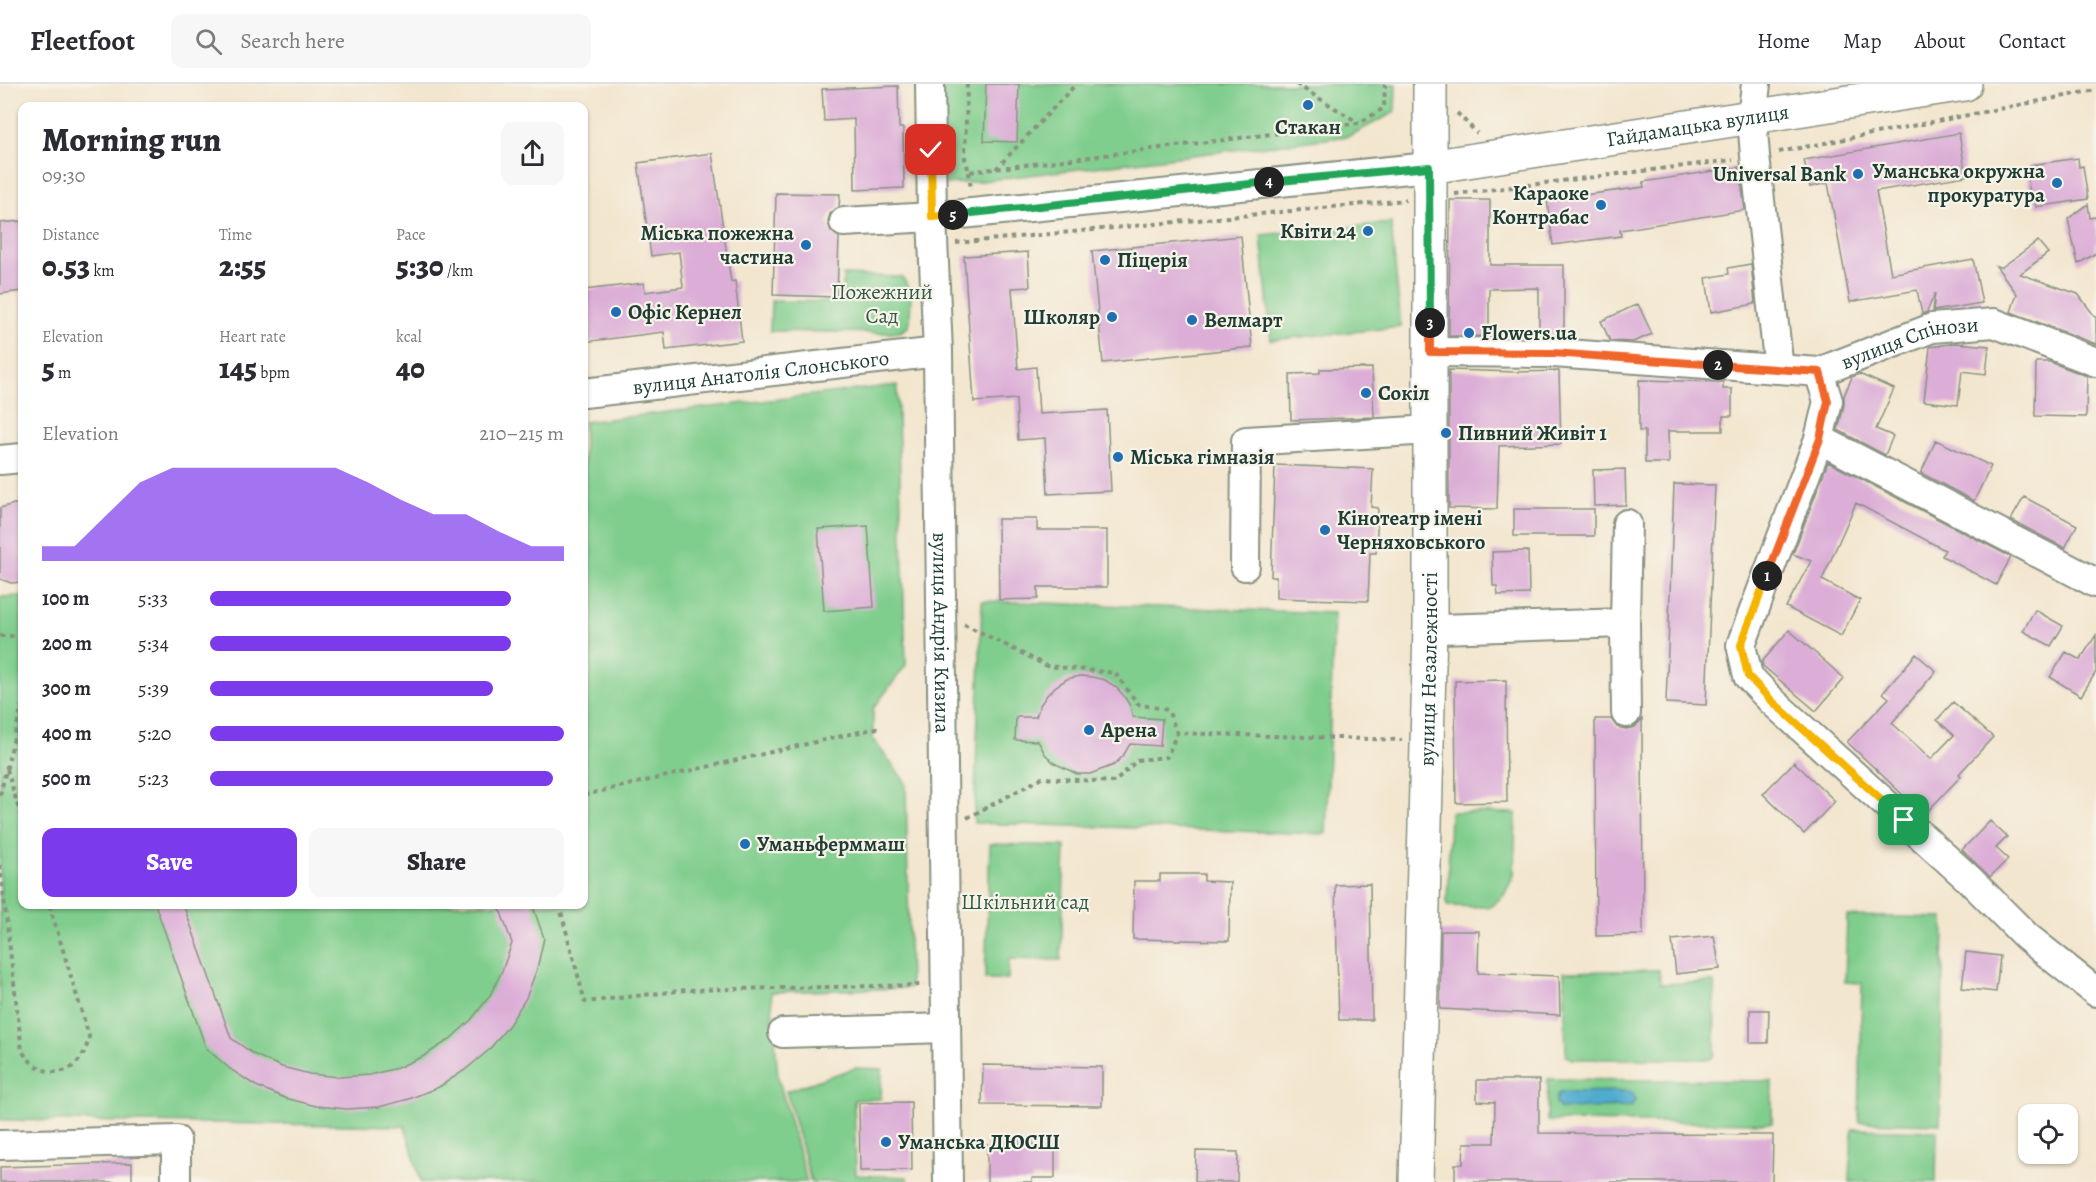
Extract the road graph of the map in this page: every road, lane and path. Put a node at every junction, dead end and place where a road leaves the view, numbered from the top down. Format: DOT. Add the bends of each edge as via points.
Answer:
graph roads {
  1 [pos="930,84"];
  2 [pos="967,84"];
  3 [pos="1076,84"];
  4 [pos="1296,84"];
  5 [pos="1385,84"];
  6 [pos="1430,84"];
  7 [pos="1756,84"];
  8 [pos="1965,84"];
  9 [pos="1453,110"];
  10 [pos="1752,118"];
  11 [pos="1359,123"];
  12 [pos="1477,132"];
  13 [pos="1429,167"];
  14 [pos="996,170"];
  15 [pos="1407,200"];
  16 [pos="932,217"];
  17 [pos="844,222"];
  18 [pos="954,243"];
  19 [pos="938,352"];
  20 [pos="1430,352"];
  21 [pos="2096,362"];
  22 [pos="1779,369"];
  23 [pos="1820,372"];
  24 [pos="588,393"];
  25 [pos="1431,430"];
  26 [pos="1820,439"];
  27 [pos="18,458"];
  28 [pos="0,460"];
  29 [pos="1627,524"];
  30 [pos="1245,566"];
  31 [pos="2096,583"];
  32 [pos="964,623"];
  33 [pos="1625,623"];
  34 [pos="1430,626"];
  35 [pos="0,636"];
  36 [pos="18,636"];
  37 [pos="1626,713"];
  38 [pos="18,722"];
  39 [pos="880,728"];
  40 [pos="1176,733"];
  41 [pos="1354,740"];
  42 [pos="7,769"];
  43 [pos="588,794"];
  44 [pos="0,795"];
  45 [pos="18,806"];
  46 [pos="966,818"];
  47 [pos="0,865"];
  48 [pos="51,909"];
  49 [pos="560,909"];
  50 [pos="903,986"];
  51 [pos="2096,992"];
  52 [pos="946,1028"];
  53 [pos="783,1033"];
  54 [pos="0,1145"];
  55 [pos="176,1182"];
  56 [pos="948,1182"];
  57 [pos="1416,1182"];
  1 -- 16 [label="street, вулиця Андрія Кизила"];
  2 -- 14 [label="path" via="965,165 969,172"];
  3 -- 14 [label="path"];
  4 -- 11 [label="path"];
  5 -- 11 [label="path" via="1384,108"];
  6 -- 13 [label="main road, вулиця Незалежності"];
  7 -- 10 [label="street"];
  8 -- 10 [label="main road, Гайдамацька вулиця"];
  9 -- 12 [label="path"];
  10 -- 13 [label="main road, Гайдамацька вулиця"];
  10 -- 22 [label="street"];
  11 -- 14 [label="path"];
  13 -- 16 [label="street"];
  13 -- 20 [label="main road, вулиця Незалежності"];
  15 -- 18 [label="path"];
  16 -- 17 [label="street"];
  16 -- 19 [label="street, вулиця Андрія Кизила"];
  19 -- 24 [label="street, вулиця Анатолія Слонського"];
  19 -- 52 [label="street, вулиця Андрія Кизила"];
  20 -- 22 [label="street, вулиця Спінози" via="1553,353"];
  20 -- 25 [label="main road, вулиця Незалежності"];
  21 -- 23 [label="street, вулиця Спінози" via="1994,323 1932,328"];
  22 -- 23 [label="street, вулиця Спінози"];
  23 -- 26 [label="street" via="1828,401"];
  25 -- 30 [label="street" via="1246,441"];
  25 -- 34 [label="main road, вулиця Незалежності"];
  26 -- 31 [label="street"];
  26 -- 51 [label="street" via="1741,645 1748,676 2027,937"];
  27 -- 28 [label="street"];
  29 -- 33 [label="street"];
  32 -- 40 [label="path" via="1047,666 1115,673 1138,704 1168,710"];
  33 -- 34 [label="street" via="1439,629"];
  33 -- 37 [label="street"];
  34 -- 57 [label="main road, вулиця Незалежності"];
  35 -- 36 [label="path"];
  38 -- 42 [label="path"];
  39 -- 43 [label="path"];
  40 -- 41 [label="path"];
  40 -- 46 [label="path" via="1167,757 1137,760 1114,782 1042,778"];
  42 -- 44 [label="path"];
  42 -- 45 [label="path"];
  47 -- 48 [label="path" via="22,1051 30,1063 55,1073 80,1062 89,1036"];
  49 -- 50 [label="path" via="585,1002 686,990"];
  52 -- 53 [label="street"];
  52 -- 56 [label="street, вулиця Андрія Кизила"];
  54 -- 55 [label="street" via="176,1140"];
}
